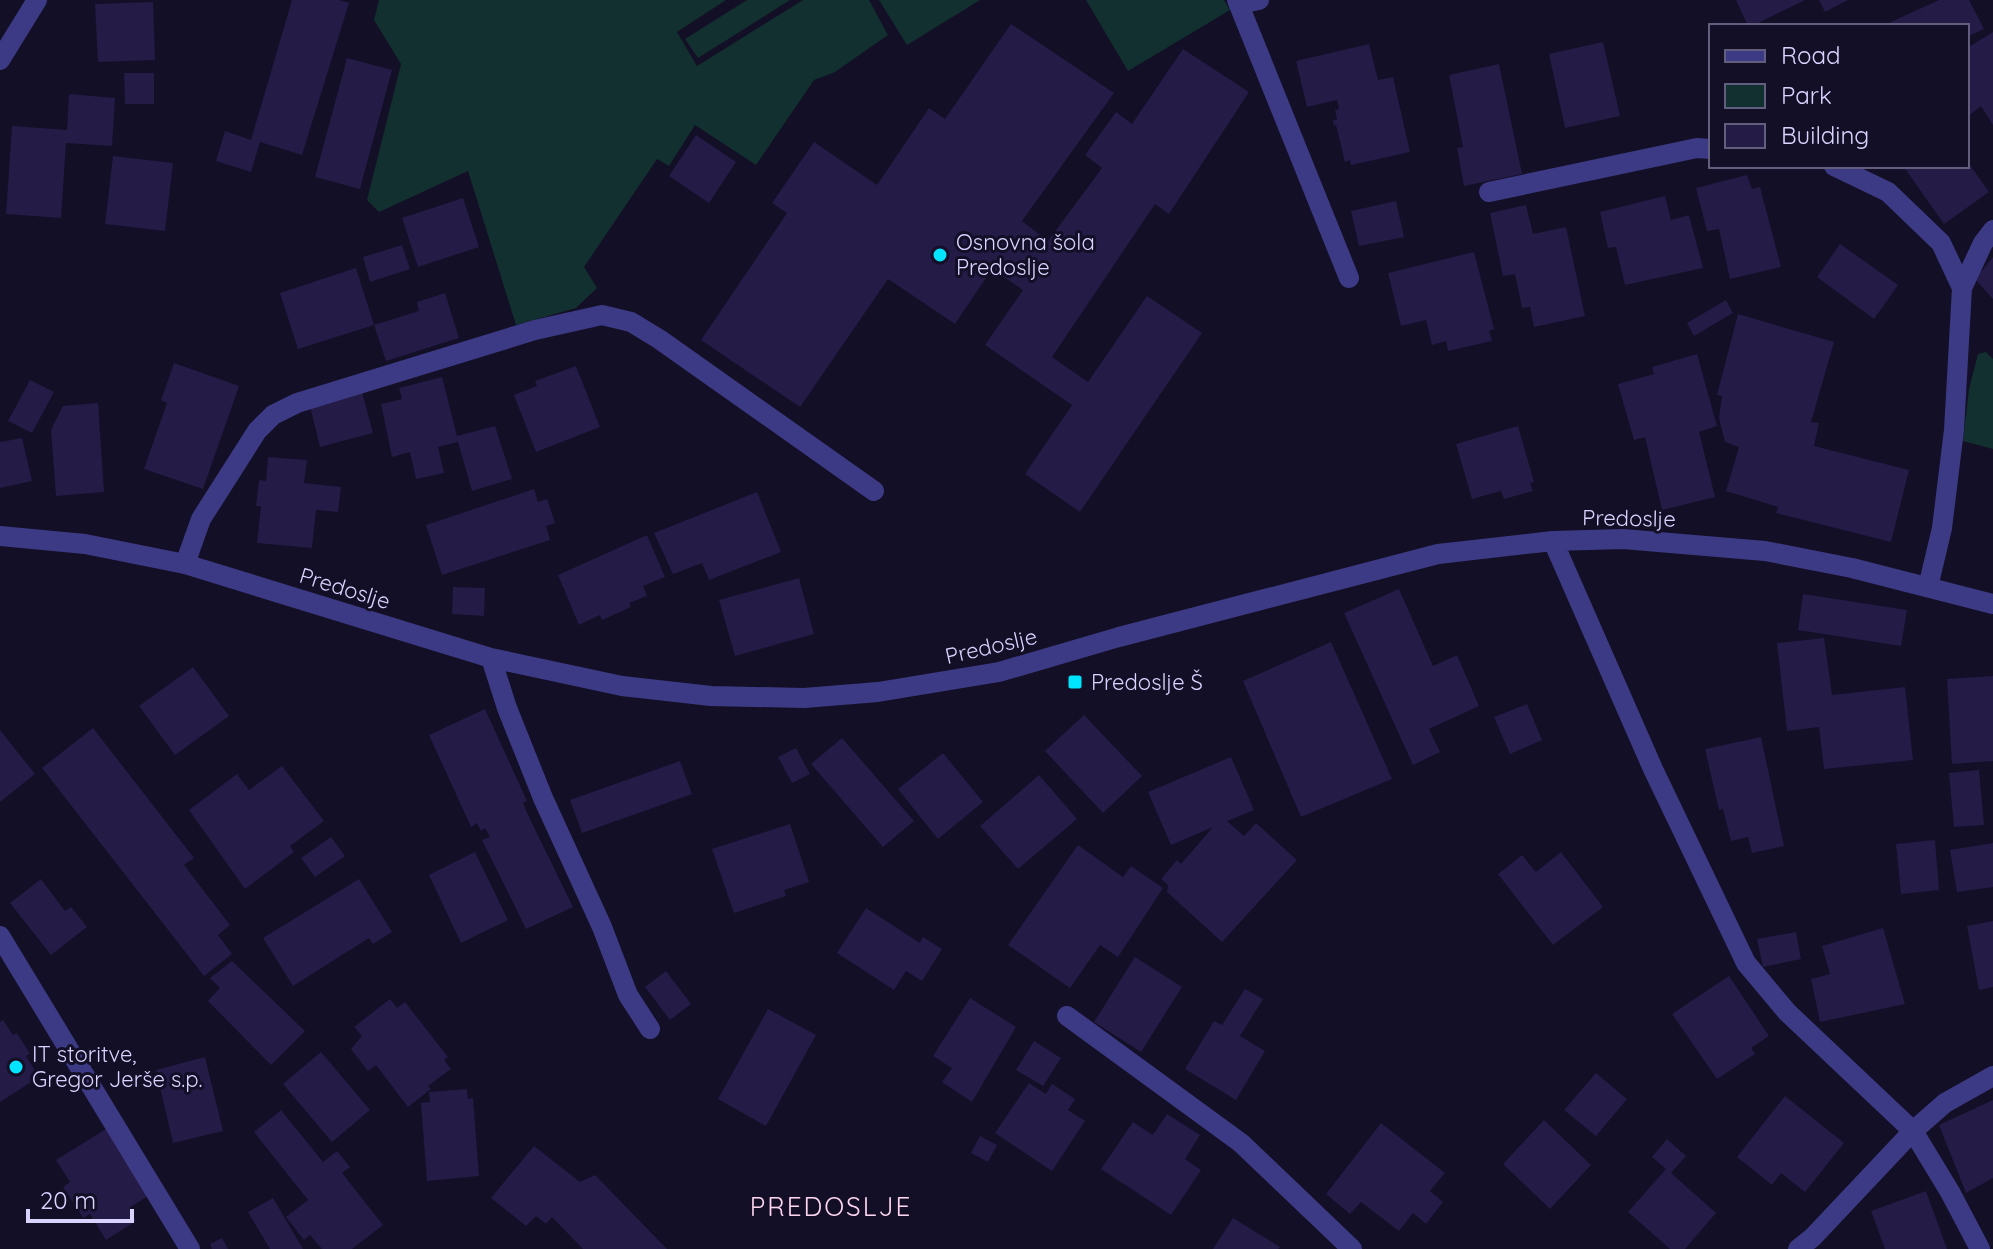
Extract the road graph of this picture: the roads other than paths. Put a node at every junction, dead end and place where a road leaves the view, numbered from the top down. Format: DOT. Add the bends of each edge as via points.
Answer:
graph roads {
  1 [pos="37,0"];
  2 [pos="1245,1"];
  3 [pos="0,60"];
  4 [pos="1709,149"];
  5 [pos="1838,168"];
  6 [pos="1489,192"];
  7 [pos="1993,230"];
  8 [pos="1349,278"];
  9 [pos="1962,288"];
  10 [pos="874,491"];
  11 [pos="0,536"];
  12 [pos="1553,541"];
  13 [pos="185,564"];
  14 [pos="1928,587"];
  15 [pos="1993,604"];
  16 [pos="491,658"];
  17 [pos="0,936"];
  18 [pos="1067,1016"];
  19 [pos="650,1029"];
  20 [pos="1993,1076"];
  21 [pos="1913,1131"];
  22 [pos="190,1249"];
  23 [pos="1352,1249"];
  24 [pos="1798,1249"];
  25 [pos="1980,1249"];
  1 -- 3 [label="street"];
  2 -- 8 [label="street"];
  4 -- 6 [label="street"];
  5 -- 9 [label="street" via="1888,192 1941,243"];
  7 -- 9 [label="street"];
  9 -- 14 [label="street" via="1954,430 1942,528"];
  10 -- 13 [label="street" via="659,339 631,322 602,315 535,330 297,403 273,415 257,431 201,519"];
  11 -- 13 [label="street, Predoslje" via="85,544"];
  12 -- 14 [label="street, Predoslje" via="1623,539 1765,551"];
  12 -- 16 [label="street, Predoslje" via="1438,554 999,672 878,692 804,698 711,696 622,686"];
  12 -- 21 [label="street" via="1746,963 1787,1012"];
  13 -- 16 [label="street, Predoslje"];
  14 -- 15 [label="street, Predoslje"];
  16 -- 19 [label="street" via="543,798 628,995"];
  17 -- 22 [label="street"];
  18 -- 23 [label="street" via="1241,1143"];
  20 -- 21 [label="street" via="1945,1103"];
  21 -- 24 [label="street"];
  21 -- 25 [label="street"];
}
